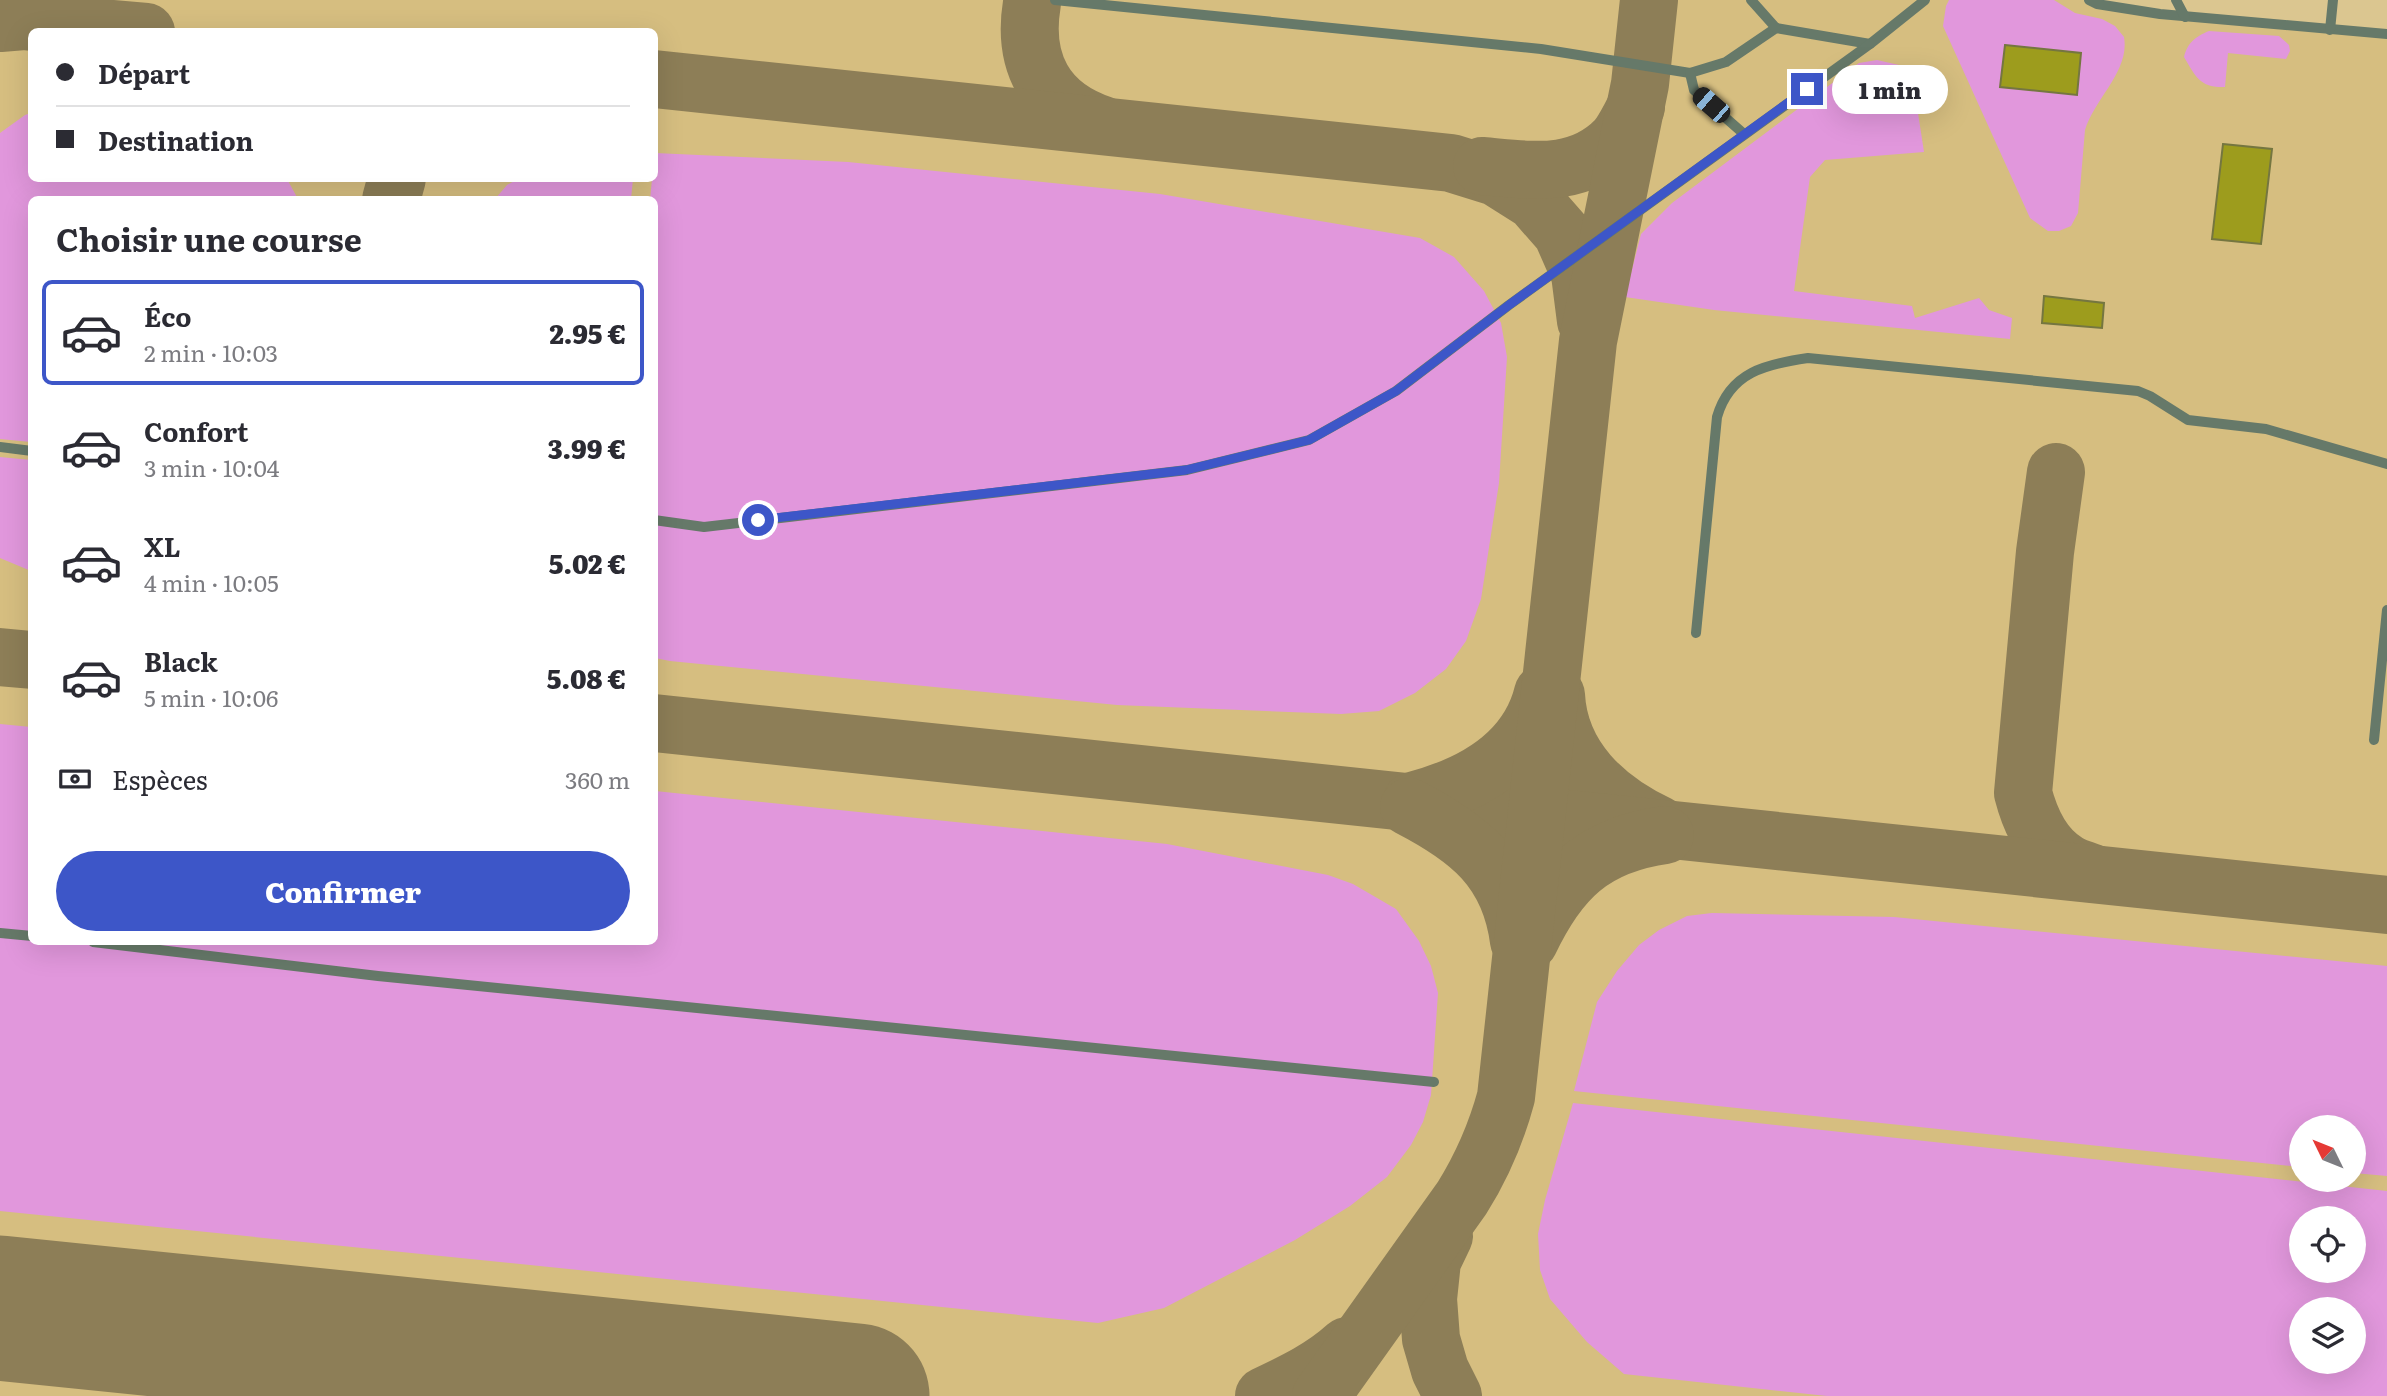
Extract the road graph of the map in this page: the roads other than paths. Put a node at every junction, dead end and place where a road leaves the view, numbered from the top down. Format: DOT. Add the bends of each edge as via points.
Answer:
graph roads {
  1 [pos="1055,0"];
  2 [pos="1751,0"];
  3 [pos="1925,0"];
  4 [pos="2089,0"];
  5 [pos="2176,0"];
  6 [pos="2333,0"];
  7 [pos="2185,16"];
  8 [pos="1776,28"];
  9 [pos="2330,30"];
  10 [pos="2387,34"];
  11 [pos="1870,44"];
  12 [pos="1690,73"];
  13 [pos="1744,134"];
  14 [pos="0,447"];
  15 [pos="28,450"];
  16 [pos="2387,464"];
  17 [pos="658,521"];
  18 [pos="2387,610"];
  19 [pos="1696,633"];
  20 [pos="2374,740"];
  21 [pos="0,933"];
  22 [pos="28,936"];
  23 [pos="118,945"];
  24 [pos="1434,1082"];
  1 -- 12 [label="lane" via="1541,50"];
  2 -- 8 [label="lane"];
  3 -- 11 [label="lane"];
  4 -- 7 [label="lane"];
  5 -- 7 [label="lane"];
  6 -- 9 [label="lane"];
  7 -- 9 [label="lane"];
  8 -- 11 [label="lane"];
  8 -- 12 [label="lane" via="1726,62"];
  9 -- 10 [label="lane"];
  11 -- 13 [label="lane"];
  12 -- 13 [label="lane" via="1694,90"];
  13 -- 17 [label="lane" via="1396,391 1309,440 1173,471 704,527"];
  14 -- 15 [label="lane"];
  16 -- 19 [label="lane" via="2266,429 2188,420 2138,391 1808,358 1774,363 1736,384 1723,398 1717,417"];
  18 -- 20 [label="lane"];
  21 -- 22 [label="lane"];
  23 -- 24 [label="lane" via="378,976"];
}
